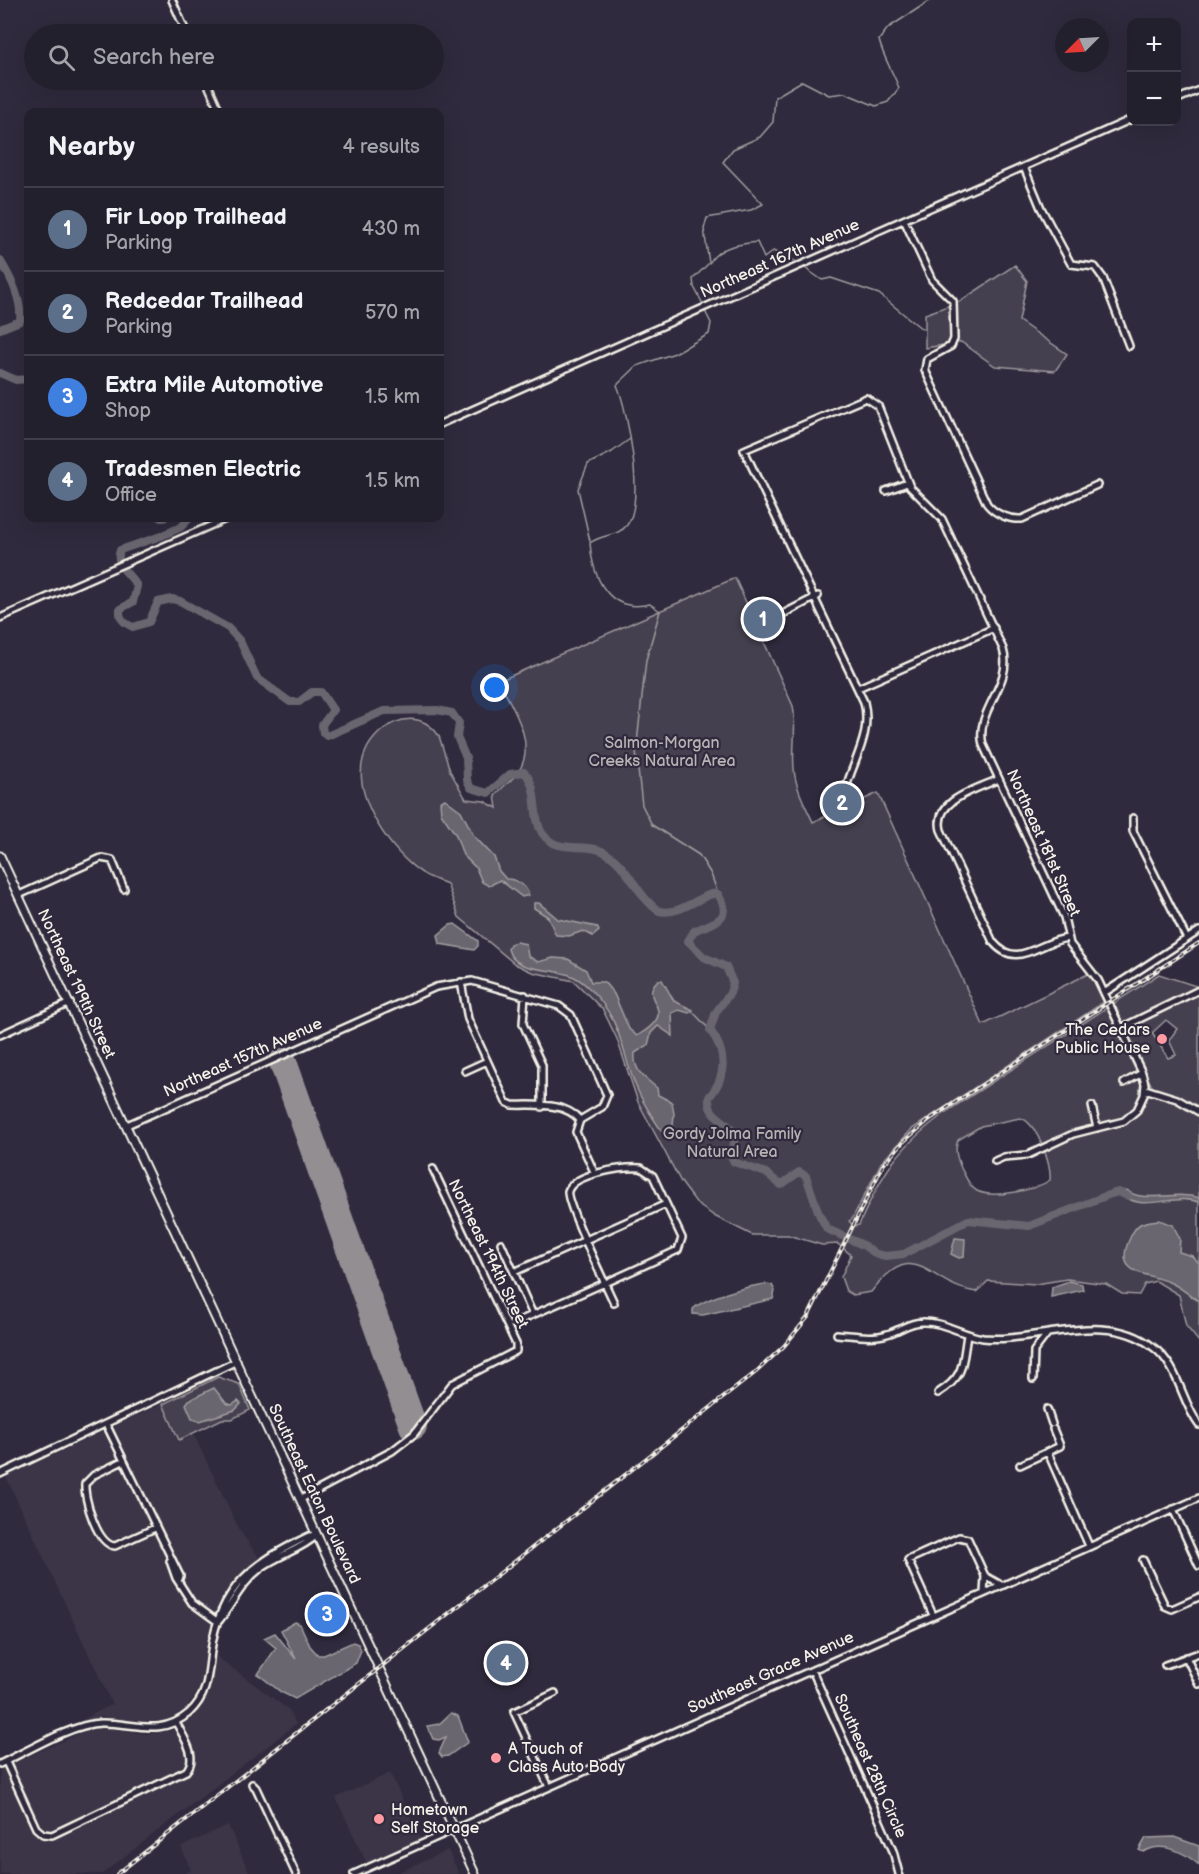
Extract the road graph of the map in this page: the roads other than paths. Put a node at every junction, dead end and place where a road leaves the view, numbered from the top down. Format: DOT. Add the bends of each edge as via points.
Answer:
graph roads {
  1 [pos="172,0"];
  2 [pos="183,24"];
  3 [pos="210,90"];
  4 [pos="1199,90"];
  5 [pos="1181,97"];
  6 [pos="218,108"];
  7 [pos="1127,121"];
  8 [pos="1024,167"];
  9 [pos="904,220"];
  10 [pos="1129,346"];
  11 [pos="444,422"];
  12 [pos="907,483"];
  13 [pos="1097,485"];
  14 [pos="886,491"];
  15 [pos="219,522"];
  16 [pos="795,539"];
  17 [pos="788,542"];
  18 [pos="817,596"];
  19 [pos="0,618"];
  20 [pos="757,624"];
  21 [pos="994,628"];
  22 [pos="858,688"];
  23 [pos="999,779"];
  24 [pos="843,808"];
  25 [pos="1133,818"];
  26 [pos="0,856"];
  27 [pos="124,889"];
  28 [pos="19,896"];
  29 [pos="1199,931"];
  30 [pos="1068,938"];
  31 [pos="1187,939"];
  32 [pos="461,982"];
  33 [pos="1199,990"];
  34 [pos="1104,993"];
  35 [pos="525,995"];
  36 [pos="70,1004"];
  37 [pos="1121,1028"];
  38 [pos="0,1035"];
  39 [pos="487,1061"];
  40 [pos="465,1071"];
  41 [pos="1142,1073"];
  42 [pos="1124,1083"];
  43 [pos="1145,1089"];
  44 [pos="1092,1106"];
  45 [pos="542,1107"];
  46 [pos="1199,1112"];
  47 [pos="580,1120"];
  48 [pos="127,1125"];
  49 [pos="1097,1128"];
  50 [pos="995,1161"];
  51 [pos="433,1169"];
  52 [pos="595,1174"];
  53 [pos="666,1204"];
  54 [pos="586,1240"];
  55 [pos="501,1243"];
  56 [pos="514,1272"];
  57 [pos="605,1283"];
  58 [pos="614,1303"];
  59 [pos="533,1315"];
  60 [pos="512,1324"];
  61 [pos="837,1334"];
  62 [pos="1047,1334"];
  63 [pos="967,1335"];
  64 [pos="238,1361"];
  65 [pos="1033,1379"];
  66 [pos="938,1393"];
  67 [pos="1047,1409"];
  68 [pos="106,1424"];
  69 [pos="1199,1425"];
  70 [pos="1048,1453"];
  71 [pos="123,1461"];
  72 [pos="1020,1465"];
  73 [pos="0,1474"];
  74 [pos="1199,1497"];
  75 [pos="301,1499"];
  76 [pos="1173,1509"];
  77 [pos="155,1528"];
  78 [pos="317,1535"];
  79 [pos="1089,1546"];
  80 [pos="1196,1552"];
  81 [pos="1143,1560"];
  82 [pos="1199,1566"];
  83 [pos="985,1576"];
  84 [pos="1001,1585"];
  85 [pos="984,1593"];
  86 [pos="1199,1597"];
  87 [pos="933,1616"];
  88 [pos="218,1622"];
  89 [pos="1199,1653"];
  90 [pos="1186,1657"];
  91 [pos="1165,1665"];
  92 [pos="812,1670"];
  93 [pos="1199,1684"];
  94 [pos="555,1693"];
  95 [pos="176,1722"];
  96 [pos="3,1763"];
  97 [pos="252,1784"];
  98 [pos="549,1787"];
  99 [pos="454,1828"];
  100 [pos="296,1874"];
  101 [pos="354,1874"];
  102 [pos="475,1874"];
  103 [pos="899,1874"];
  1 -- 2 [label="street"];
  3 -- 6 [label="street"];
  4 -- 5 [label="street"];
  7 -- 8 [label="street, Northeast 167th Avenue"];
  8 -- 9 [label="street, Northeast 167th Avenue"];
  8 -- 10 [label="street" via="1071,264 1095,267 1103,278"];
  9 -- 11 [label="street, Northeast 167th Avenue"];
  9 -- 13 [label="street" via="932,280 950,296 954,307 951,346 927,359 925,370 987,504 993,512 1015,520"];
  12 -- 14 [label="street"];
  12 -- 17 [label="street" via="878,406 866,398 744,450"];
  12 -- 21 [label="street, Northeast 181st Street" via="942,519 969,584"];
  15 -- 19 [label="street"];
  16 -- 17 [label="street"];
  17 -- 18 [label="street"];
  18 -- 20 [label="street"];
  18 -- 22 [label="street"];
  21 -- 22 [label="street"];
  21 -- 23 [label="street, Northeast 181st Street" via="1006,663 981,733"];
  22 -- 24 [label="street" via="866,710 867,731 846,787"];
  23 -- 30 [label="street, Northeast 181st Street" via="1064,917"];
  23 -- 30 [label="street" via="945,807 939,823 941,830 1000,951 1022,955 1050,941"];
  25 -- 31 [label="street" via="1133,831"];
  26 -- 28 [label="main road, Northeast 199th Street"];
  27 -- 28 [label="street" via="112,860 101,858"];
  28 -- 36 [label="main road, Northeast 199th Street"];
  29 -- 31 [label="street"];
  30 -- 34 [label="street, Northeast 181st Street" via="1074,951 1094,972"];
  31 -- 34 [label="street"];
  32 -- 35 [label="street" via="472,981"];
  32 -- 39 [label="street" via="468,1019"];
  32 -- 48 [label="street, Northeast 157th Avenue" via="436,987"];
  33 -- 37 [label="street"];
  34 -- 37 [label="street, Northeast 181st Street"];
  35 -- 45 [label="street" via="523,1024 542,1065"];
  35 -- 47 [label="street" via="568,1012 606,1090 607,1100 602,1107"];
  36 -- 38 [label="street"];
  36 -- 48 [label="main road, Northeast 199th Street"];
  37 -- 41 [label="street, Northeast 181st Street"];
  39 -- 40 [label="street"];
  39 -- 45 [label="street" via="508,1103"];
  41 -- 42 [label="street"];
  41 -- 43 [label="street, Northeast 181st Street"];
  43 -- 46 [label="street" via="1177,1099"];
  43 -- 49 [label="street" via="1140,1105 1129,1118"];
  44 -- 49 [label="street"];
  45 -- 47 [label="street" via="566,1108"];
  47 -- 52 [label="street" via="576,1132"];
  48 -- 64 [label="main road, Southeast Eaton Boulevard"];
  49 -- 50 [label="street" via="1073,1134 1028,1155"];
  51 -- 75 [label="street, Northeast 194th Street" via="516,1351 453,1384 405,1442"];
  52 -- 53 [label="street" via="647,1170"];
  52 -- 54 [label="street" via="572,1185 568,1192 568,1201"];
  53 -- 54 [label="street"];
  53 -- 57 [label="street" via="682,1238 681,1246"];
  54 -- 56 [label="street"];
  54 -- 57 [label="street"];
  55 -- 56 [label="street"];
  56 -- 59 [label="street"];
  57 -- 58 [label="street"];
  57 -- 59 [label="street"];
  59 -- 60 [label="street"];
  61 -- 63 [label="street" via="879,1336 921,1322"];
  62 -- 63 [label="street" via="1019,1338"];
  62 -- 65 [label="street" via="1034,1351"];
  62 -- 69 [label="street" via="1072,1329 1137,1336 1155,1347 1167,1362"];
  63 -- 66 [label="street" via="955,1382"];
  64 -- 68 [label="street"];
  64 -- 75 [label="main road, Southeast Eaton Boulevard"];
  67 -- 70 [label="street" via="1060,1446"];
  68 -- 71 [label="street"];
  68 -- 73 [label="street"];
  70 -- 72 [label="street"];
  70 -- 79 [label="street"];
  71 -- 77 [label="street"];
  71 -- 77 [label="street" via="94,1475 85,1489 101,1540 118,1545"];
  74 -- 76 [label="street, Southeast Grace Avenue"];
  75 -- 78 [label="main road, Southeast Eaton Boulevard"];
  76 -- 79 [label="street, Southeast Grace Avenue"];
  76 -- 80 [label="street"];
  77 -- 88 [label="street" via="196,1608"];
  78 -- 88 [label="street" via="278,1551 253,1568 229,1596 218,1614"];
  78 -- 99 [label="main road, Southeast Eaton Boulevard"];
  79 -- 84 [label="street, Southeast Grace Avenue"];
  80 -- 82 [label="street"];
  81 -- 86 [label="street" via="1162,1603 1168,1608"];
  83 -- 84 [label="street"];
  83 -- 85 [label="street"];
  83 -- 87 [label="street" via="971,1543 964,1537 908,1560"];
  84 -- 85 [label="street, Southeast Grace Avenue"];
  85 -- 87 [label="street, Southeast Grace Avenue"];
  87 -- 92 [label="street, Southeast Grace Avenue"];
  88 -- 95 [label="street" via="204,1692 193,1709"];
  89 -- 90 [label="street"];
  90 -- 91 [label="street"];
  90 -- 93 [label="street"];
  92 -- 98 [label="street, Southeast Grace Avenue"];
  92 -- 103 [label="street, Southeast 28th Circle" via="893,1851"];
  94 -- 98 [label="street" via="514,1712"];
  95 -- 96 [label="street" via="146,1729 111,1723 89,1725"];
  95 -- 96 [label="street" via="191,1754 190,1765 183,1773 54,1834 45,1835 35,1827"];
  97 -- 100 [label="street"];
  98 -- 99 [label="street, Southeast Grace Avenue"];
  99 -- 101 [label="street, Southeast Grace Avenue"];
  99 -- 102 [label="main road, Southeast Eaton Boulevard"];
}
